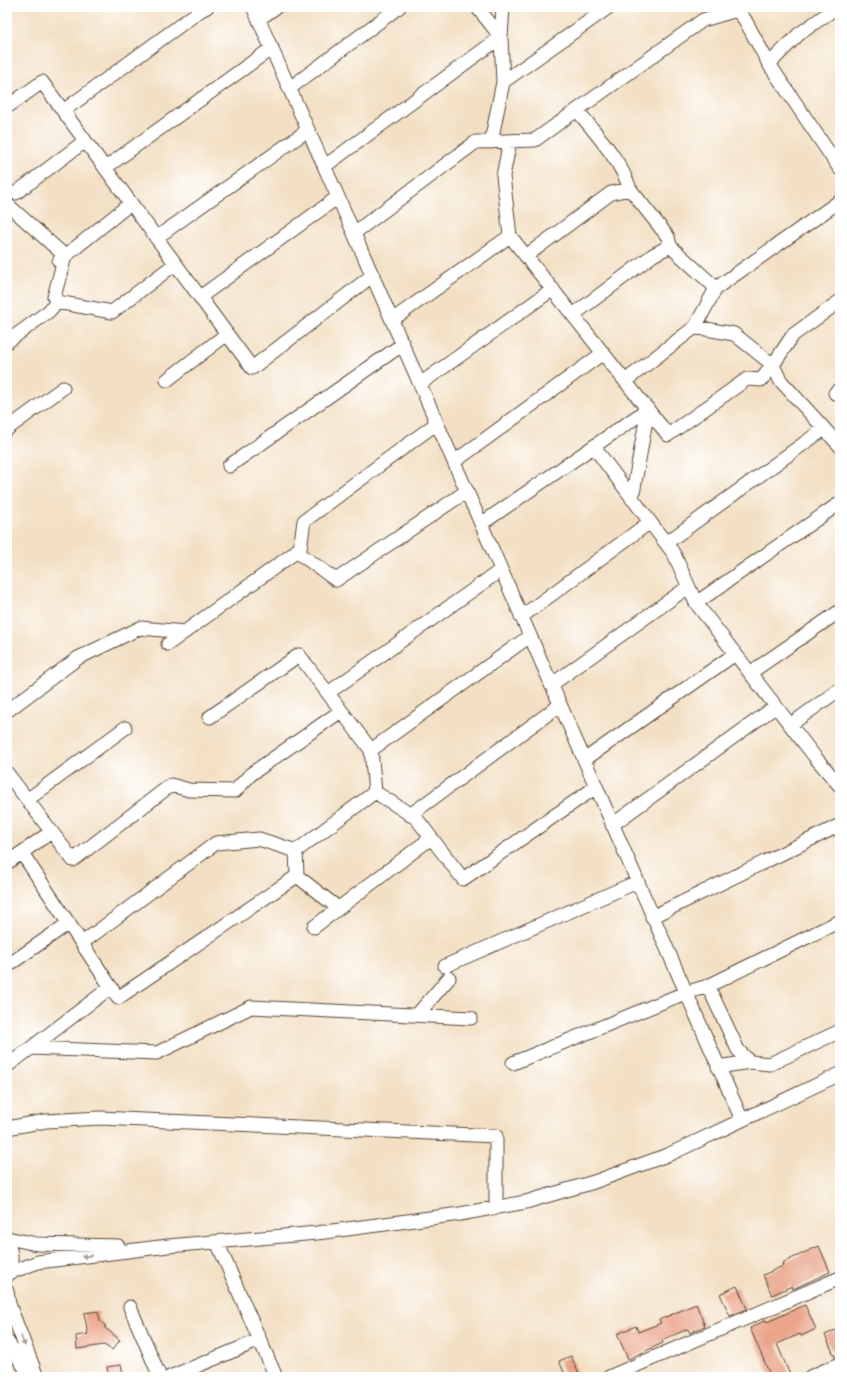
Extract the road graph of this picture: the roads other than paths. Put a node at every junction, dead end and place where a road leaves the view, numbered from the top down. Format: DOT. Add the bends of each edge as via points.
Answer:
graph roads {
  1 [pos="207,7"];
  2 [pos="253,7"];
  3 [pos="276,7"];
  4 [pos="399,7"];
  5 [pos="477,7"];
  6 [pos="503,7"];
  7 [pos="609,7"];
  8 [pos="837,7"];
  9 [pos="738,9"];
  10 [pos="259,19"];
  11 [pos="501,37"];
  12 [pos="272,48"];
  13 [pos="769,64"];
  14 [pos="503,82"];
  15 [pos="290,88"];
  16 [pos="7,107"];
  17 [pos="576,110"];
  18 [pos="63,111"];
  19 [pos="308,130"];
  20 [pos="85,141"];
  21 [pos="510,141"];
  22 [pos="491,142"];
  23 [pos="325,166"];
  24 [pos="105,168"];
  25 [pos="840,169"];
  26 [pos="630,189"];
  27 [pos="16,193"];
  28 [pos="338,197"];
  29 [pos="840,201"];
  30 [pos="131,203"];
  31 [pos="7,204"];
  32 [pos="354,233"];
  33 [pos="510,236"];
  34 [pos="156,238"];
  35 [pos="670,246"];
  36 [pos="526,256"];
  37 [pos="61,259"];
  38 [pos="175,264"];
  39 [pos="373,275"];
  40 [pos="716,288"];
  41 [pos="553,289"];
  42 [pos="200,297"];
  43 [pos="840,300"];
  44 [pos="57,302"];
  45 [pos="573,315"];
  46 [pos="392,320"];
  47 [pos="695,327"];
  48 [pos="227,334"];
  49 [pos="7,342"];
  50 [pos="402,344"];
  51 [pos="603,353"];
  52 [pos="773,365"];
  53 [pos="167,380"];
  54 [pos="625,381"];
  55 [pos="420,384"];
  56 [pos="63,388"];
  57 [pos="648,409"];
  58 [pos="437,423"];
  59 [pos="7,429"];
  60 [pos="824,429"];
  61 [pos="840,446"];
  62 [pos="594,447"];
  63 [pos="454,462"];
  64 [pos="228,466"];
  65 [pos="466,491"];
  66 [pos="632,499"];
  67 [pos="840,503"];
  68 [pos="650,522"];
  69 [pos="481,524"];
  70 [pos="666,543"];
  71 [pos="296,551"];
  72 [pos="501,570"];
  73 [pos="688,587"];
  74 [pos="696,604"];
  75 [pos="840,611"];
  76 [pos="521,617"];
  77 [pos="185,632"];
  78 [pos="530,636"];
  79 [pos="168,644"];
  80 [pos="735,654"];
  81 [pos="750,673"];
  82 [pos="551,685"];
  83 [pos="840,689"];
  84 [pos="328,694"];
  85 [pos="560,705"];
  86 [pos="775,707"];
  87 [pos="341,710"];
  88 [pos="7,711"];
  89 [pos="210,717"];
  90 [pos="790,725"];
  91 [pos="125,728"];
  92 [pos="370,750"];
  93 [pos="584,760"];
  94 [pos="7,773"];
  95 [pos="840,786"];
  96 [pos="596,787"];
  97 [pos="375,792"];
  98 [pos="27,800"];
  99 [pos="410,815"];
  100 [pos="840,824"];
  101 [pos="612,825"];
  102 [pos="51,832"];
  103 [pos="431,838"];
  104 [pos="296,851"];
  105 [pos="22,853"];
  106 [pos="7,863"];
  107 [pos="297,876"];
  108 [pos="637,882"];
  109 [pos="338,908"];
  110 [pos="652,917"];
  111 [pos="840,921"];
  112 [pos="69,923"];
  113 [pos="314,926"];
  114 [pos="82,943"];
  115 [pos="7,966"];
  116 [pos="708,986"];
  117 [pos="111,987"];
  118 [pos="685,993"];
  119 [pos="417,1015"];
  120 [pos="471,1018"];
  121 [pos="840,1031"];
  122 [pos="31,1048"];
  123 [pos="750,1062"];
  124 [pos="513,1063"];
  125 [pos="7,1066"];
  126 [pos="718,1067"];
  127 [pos="840,1074"];
  128 [pos="742,1120"];
  129 [pos="7,1128"];
  130 [pos="496,1208"];
  131 [pos="7,1238"];
  132 [pos="217,1242"];
  133 [pos="7,1243"];
  134 [pos="168,1246"];
  135 [pos="8,1274"];
  136 [pos="840,1278"];
  137 [pos="7,1291"];
  138 [pos="130,1307"];
  139 [pos="7,1340"];
  140 [pos="260,1340"];
  141 [pos="840,1364"];
  142 [pos="31,1377"];
  143 [pos="37,1377"];
  144 [pos="160,1377"];
  145 [pos="170,1377"];
  146 [pos="276,1377"];
  147 [pos="609,1377"];
  148 [pos="810,1377"];
  1 -- 18 [label="street"];
  2 -- 10 [label="street"];
  3 -- 10 [label="street"];
  4 -- 15 [label="street"];
  5 -- 11 [label="street"];
  6 -- 11 [label="street"];
  7 -- 14 [label="street"];
  8 -- 13 [label="street" via="799,34"];
  9 -- 13 [label="street"];
  9 -- 17 [label="street" via="703,20"];
  10 -- 12 [label="street"];
  11 -- 14 [label="street"];
  11 -- 23 [label="street"];
  12 -- 15 [label="street"];
  12 -- 24 [label="street"];
  13 -- 25 [label="street"];
  14 -- 22 [label="street"];
  15 -- 19 [label="street"];
  16 -- 18 [label="street" via="42,82"];
  17 -- 21 [label="street" via="535,140"];
  17 -- 26 [label="street" via="605,145"];
  18 -- 20 [label="street"];
  19 -- 23 [label="street"];
  19 -- 34 [label="street"];
  20 -- 24 [label="street"];
  20 -- 27 [label="street"];
  21 -- 22 [label="street"];
  21 -- 33 [label="street" via="503,176"];
  22 -- 32 [label="street" via="476,142"];
  23 -- 28 [label="street"];
  24 -- 30 [label="street"];
  26 -- 35 [label="street" via="668,237"];
  26 -- 36 [label="street" via="611,193"];
  28 -- 32 [label="street"];
  28 -- 42 [label="street"];
  29 -- 40 [label="street"];
  30 -- 34 [label="street"];
  30 -- 37 [label="street"];
  31 -- 37 [label="street"];
  32 -- 39 [label="street"];
  33 -- 36 [label="street"];
  33 -- 46 [label="street"];
  34 -- 38 [label="street"];
  35 -- 40 [label="street"];
  35 -- 45 [label="street" via="652,255"];
  36 -- 41 [label="street"];
  37 -- 44 [label="street" via="54,297"];
  38 -- 42 [label="street"];
  38 -- 44 [label="street" via="112,312"];
  39 -- 46 [label="street"];
  39 -- 48 [label="street" via="252,368"];
  40 -- 47 [label="street"];
  41 -- 45 [label="street"];
  41 -- 55 [label="street"];
  42 -- 48 [label="street"];
  43 -- 52 [label="street" via="793,334"];
  44 -- 49 [label="street" via="49,311"];
  45 -- 51 [label="street"];
  46 -- 50 [label="street"];
  47 -- 52 [label="street" via="734,334"];
  47 -- 54 [label="street"];
  48 -- 53 [label="street"];
  50 -- 55 [label="street"];
  50 -- 64 [label="street"];
  51 -- 54 [label="street"];
  51 -- 63 [label="street"];
  52 -- 57 [label="street" via="761,380 747,379 668,435"];
  52 -- 60 [label="street" via="780,380"];
  54 -- 57 [label="street"];
  55 -- 58 [label="street"];
  56 -- 59 [label="street"];
  57 -- 62 [label="street"];
  57 -- 66 [label="street"];
  58 -- 63 [label="street"];
  58 -- 71 [label="street" via="304,521 300,549"];
  60 -- 61 [label="street"];
  60 -- 70 [label="street"];
  62 -- 66 [label="street"];
  62 -- 69 [label="street"];
  63 -- 65 [label="street"];
  65 -- 69 [label="street"];
  65 -- 71 [label="street" via="336,580"];
  66 -- 68 [label="street"];
  67 -- 74 [label="street"];
  68 -- 70 [label="street"];
  68 -- 76 [label="street"];
  69 -- 72 [label="street"];
  70 -- 73 [label="street" via="674,554"];
  71 -- 77 [label="street"];
  72 -- 76 [label="street"];
  72 -- 84 [label="street"];
  73 -- 74 [label="street"];
  73 -- 82 [label="street"];
  74 -- 80 [label="street"];
  75 -- 81 [label="street"];
  76 -- 78 [label="street"];
  77 -- 79 [label="street"];
  77 -- 88 [label="street" via="140,628 78,658"];
  78 -- 82 [label="street"];
  78 -- 92 [label="street"];
  80 -- 81 [label="street"];
  80 -- 93 [label="street"];
  81 -- 86 [label="street"];
  82 -- 85 [label="street"];
  83 -- 90 [label="street"];
  84 -- 87 [label="street"];
  84 -- 89 [label="street" via="299,655"];
  85 -- 93 [label="street"];
  85 -- 99 [label="street"];
  86 -- 90 [label="street"];
  86 -- 101 [label="street"];
  87 -- 92 [label="street"];
  87 -- 102 [label="street" via="251,774 235,791 189,790 171,785 73,860"];
  90 -- 95 [label="street"];
  91 -- 98 [label="street"];
  92 -- 97 [label="street"];
  93 -- 96 [label="street"];
  94 -- 98 [label="street"];
  96 -- 101 [label="street"];
  96 -- 103 [label="street" via="463,879"];
  97 -- 99 [label="street"];
  97 -- 104 [label="street"];
  98 -- 102 [label="street"];
  99 -- 103 [label="street" via="416,818"];
  100 -- 110 [label="street"];
  101 -- 108 [label="street"];
  102 -- 105 [label="street"];
  103 -- 109 [label="street"];
  104 -- 107 [label="street"];
  104 -- 114 [label="street" via="259,839 216,843"];
  105 -- 106 [label="street"];
  105 -- 112 [label="street"];
  107 -- 109 [label="street"];
  107 -- 117 [label="street" via="118,998"];
  108 -- 110 [label="street"];
  108 -- 119 [label="street" via="447,972"];
  109 -- 113 [label="street"];
  110 -- 118 [label="street"];
  111 -- 116 [label="street"];
  112 -- 114 [label="street"];
  112 -- 115 [label="street"];
  114 -- 117 [label="street"];
  116 -- 118 [label="street"];
  116 -- 123 [label="street" via="738,1050"];
  117 -- 122 [label="street"];
  118 -- 124 [label="street"];
  118 -- 126 [label="street"];
  119 -- 120 [label="street"];
  119 -- 122 [label="street" via="251,1007 157,1053"];
  121 -- 123 [label="street" via="770,1064"];
  122 -- 125 [label="street"];
  123 -- 126 [label="street"];
  126 -- 128 [label="street"];
  127 -- 128 [label="street"];
  128 -- 130 [label="street" via="670,1154 594,1182"];
  129 -- 130 [label="street" via="46,1121 100,1118 496,1136"];
  130 -- 132 [label="street" via="317,1233"];
  131 -- 134 [label="street" via="37,1244"];
  132 -- 134 [label="street"];
  132 -- 140 [label="street"];
  133 -- 135 [label="street" via="11,1256"];
  134 -- 135 [label="street, one-way" via="38,1262"];
  136 -- 147 [label="street"];
  137 -- 143 [label="street, one-way" via="9,1304"];
  138 -- 144 [label="street"];
  139 -- 142 [label="street"];
  140 -- 145 [label="street"];
  140 -- 146 [label="street"];
  141 -- 148 [label="street"];
}
